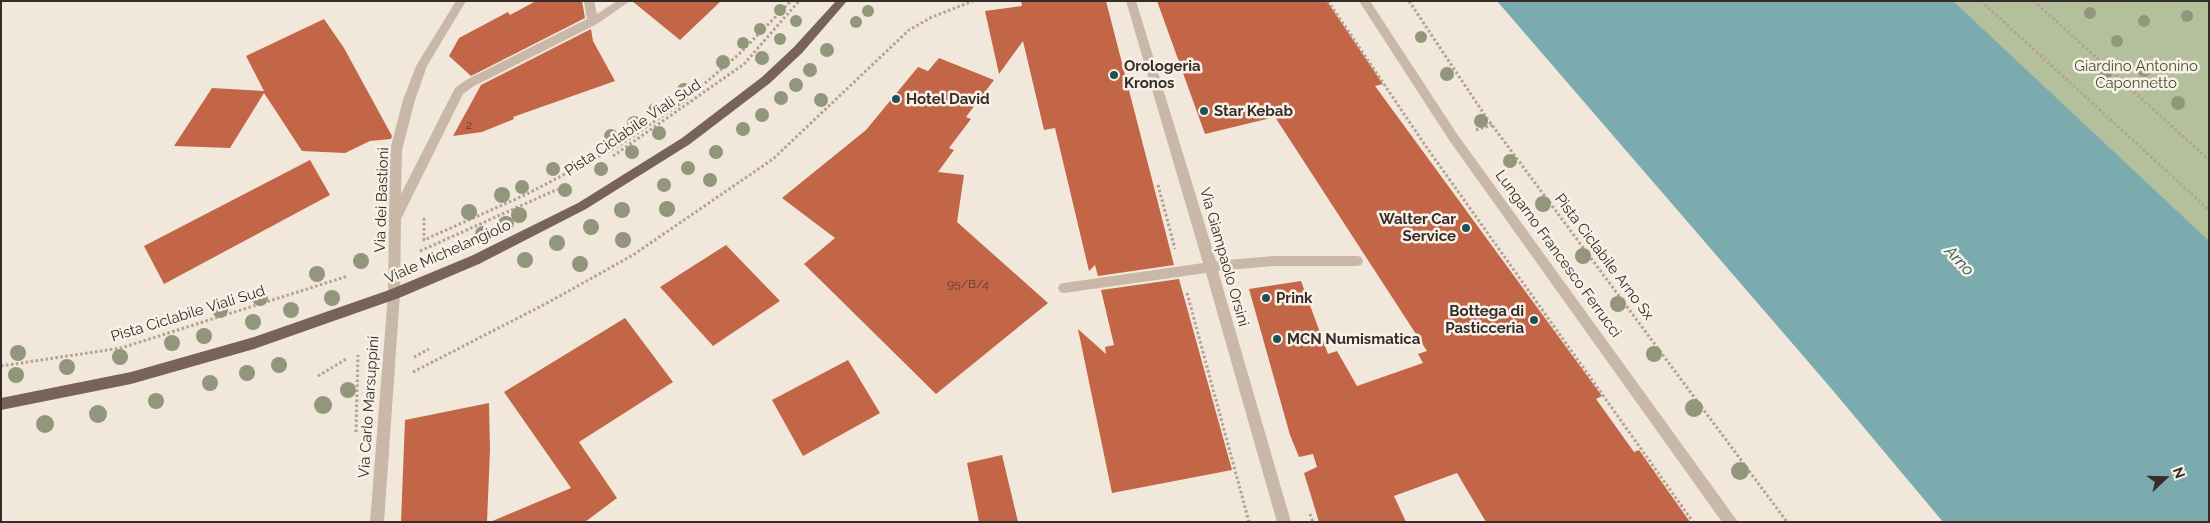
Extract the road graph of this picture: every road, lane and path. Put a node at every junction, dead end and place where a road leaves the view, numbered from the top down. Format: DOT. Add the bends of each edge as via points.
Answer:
graph roads {
  1 [pos="461,1"];
  2 [pos="589,1"];
  3 [pos="625,1"];
  4 [pos="791,1"];
  5 [pos="799,1"];
  6 [pos="842,1"];
  7 [pos="973,1"];
  8 [pos="1132,1"];
  9 [pos="1328,1"];
  10 [pos="1364,1"];
  11 [pos="1409,1"];
  12 [pos="1981,1"];
  13 [pos="2034,1"];
  14 [pos="593,21"];
  15 [pos="610,158"];
  16 [pos="2209,160"];
  17 [pos="561,188"];
  18 [pos="2209,210"];
  19 [pos="424,213"];
  20 [pos="393,222"];
  21 [pos="426,249"];
  22 [pos="1357,262"];
  23 [pos="1210,267"];
  24 [pos="348,276"];
  25 [pos="1064,288"];
  26 [pos="394,294"];
  27 [pos="348,358"];
  28 [pos="1,366"];
  29 [pos="410,374"];
  30 [pos="318,376"];
  31 [pos="1,404"];
  32 [pos="377,522"];
  33 [pos="1284,522"];
  34 [pos="1693,522"];
  35 [pos="1731,522"];
  36 [pos="1787,522"];
  1 -- 20 [label="street, Via dei Bastioni" via="422,66 409,100 396,150"];
  2 -- 14 [label="street"];
  3 -- 14 [label="street"];
  4 -- 19 [label="path" via="738,56 684,102 620,145 526,194 424,240"];
  5 -- 15 [label="path, Pista Ciclabile Viali Sud" via="744,64"];
  6 -- 26 [label="main road, Viale Michelangiolo" via="766,80 645,168 535,232"];
  7 -- 29 [label="path" via="909,30 773,158 633,255"];
  8 -- 23 [label="street, Via Giampaolo Orsini"];
  9 -- 34 [label="path" via="1425,145"];
  10 -- 35 [label="street, Lungarno Francesco Ferrucci" via="1453,137"];
  11 -- 36 [label="path, Pista Ciclabile Arno Sx" via="1486,117"];
  12 -- 18 [label="path"];
  13 -- 16 [label="path"];
  14 -- 20 [label="street" via="459,91"];
  17 -- 21 [label="path, Pista Ciclabile Viali Sud"];
  20 -- 26 [label="street, Via dei Bastioni"];
  22 -- 23 [label="street" via="1273,261"];
  23 -- 25 [label="street"];
  23 -- 33 [label="street, Via Giampaolo Orsini"];
  24 -- 28 [label="path, Pista Ciclabile Viali Sud" via="121,348"];
  26 -- 31 [label="main road, Viale Michelangiolo" via="254,343 140,376"];
  26 -- 32 [label="street, Via Carlo Marsuppini"];
  27 -- 30 [label="path"];
}
